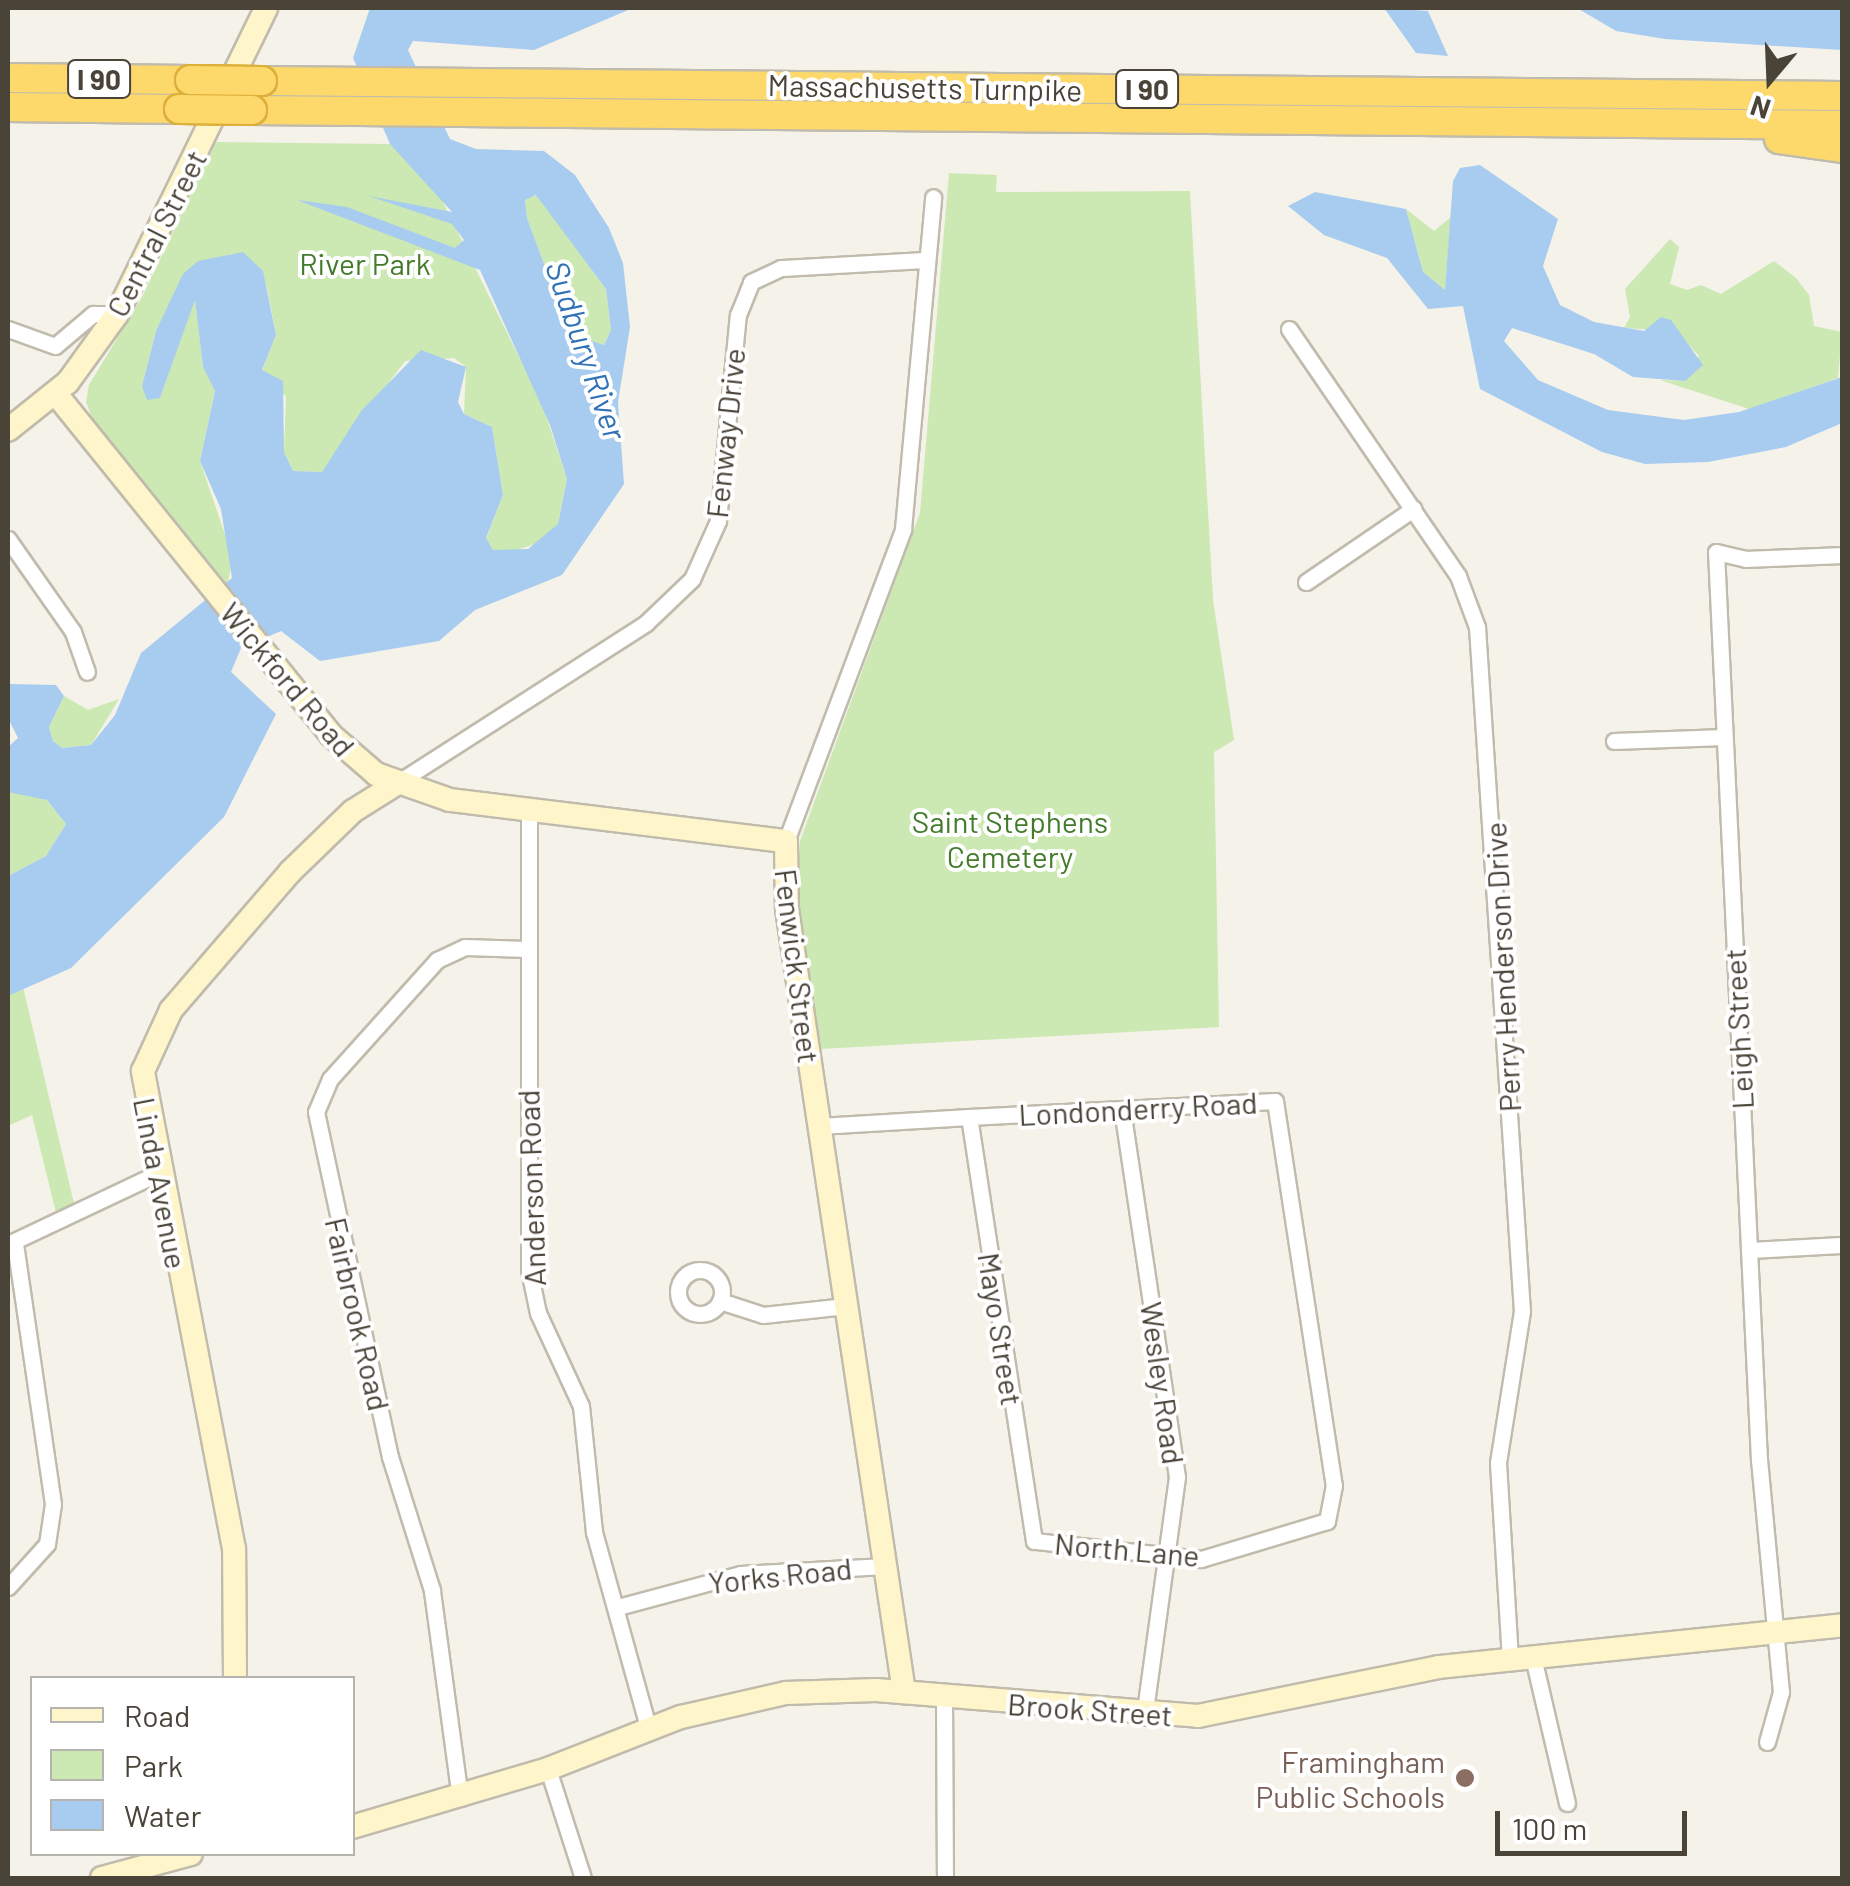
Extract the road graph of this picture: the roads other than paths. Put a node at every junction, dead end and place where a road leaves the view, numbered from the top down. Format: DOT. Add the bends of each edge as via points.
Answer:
graph roads {
  1 [pos="266,8"];
  2 [pos="8,78"];
  3 [pos="1842,96"];
  4 [pos="8,107"];
  5 [pos="1678,124"];
  6 [pos="1842,125"];
  7 [pos="1842,148"];
  8 [pos="933,197"];
  9 [pos="926,260"];
  10 [pos="117,314"];
  11 [pos="1288,329"];
  12 [pos="8,330"];
  13 [pos="56,394"];
  14 [pos="8,430"];
  15 [pos="1413,509"];
  16 [pos="8,539"];
  17 [pos="1842,555"];
  18 [pos="1306,582"];
  19 [pos="87,672"];
  20 [pos="1724,737"];
  21 [pos="1614,741"];
  22 [pos="396,784"];
  23 [pos="529,810"];
  24 [pos="786,841"];
  25 [pos="527,949"];
  26 [pos="1122,1109"];
  27 [pos="968,1117"];
  28 [pos="820,1126"];
  29 [pos="158,1173"];
  30 [pos="11,1243"];
  31 [pos="1842,1245"];
  32 [pos="1749,1250"];
  33 [pos="720,1301"];
  34 [pos="846,1306"];
  35 [pos="1331,1516"];
  36 [pos="1034,1541"];
  37 [pos="1163,1556"];
  38 [pos="885,1566"];
  39 [pos="8,1588"];
  40 [pos="618,1607"];
  41 [pos="1842,1625"];
  42 [pos="1774,1632"];
  43 [pos="1534,1657"];
  44 [pos="1510,1659"];
  45 [pos="235,1676"];
  46 [pos="904,1692"];
  47 [pos="944,1696"];
  48 [pos="1144,1716"];
  49 [pos="648,1727"];
  50 [pos="1767,1742"];
  51 [pos="548,1769"];
  52 [pos="460,1798"];
  53 [pos="1567,1803"];
  54 [pos="355,1826"];
  55 [pos="183,1856"];
  56 [pos="102,1878"];
  57 [pos="583,1878"];
  58 [pos="945,1878"];
  1 -- 10 [label="street, Central Street"];
  2 -- 3 [label="highway, Massachusetts Turnpike / I 90, bridge"];
  4 -- 5 [label="highway, Massachusetts Turnpike / I 90, bridge"];
  5 -- 6 [label="highway, Massachusetts Turnpike / I 90"];
  5 -- 7 [label="highway"];
  8 -- 9 [label="street, Fenwick Street"];
  9 -- 22 [label="street, Fenway Drive" via="781,268 751,282 738,315 718,521 692,580 646,624"];
  9 -- 24 [label="street, Fenwick Street" via="903,529"];
  10 -- 12 [label="street" via="94,314 55,346"];
  10 -- 13 [label="street, Central Street"];
  11 -- 15 [label="street, Perry Henderson Drive"];
  13 -- 14 [label="street, Central Street"];
  13 -- 22 [label="street, Wickford Road" via="344,750"];
  15 -- 18 [label="street"];
  15 -- 44 [label="street, Perry Henderson Drive" via="1468,599 1486,712 1522,1311 1498,1463"];
  16 -- 19 [label="street" via="73,632"];
  17 -- 20 [label="street, Leigh Street" via="1746,560 1716,552"];
  20 -- 21 [label="street"];
  20 -- 32 [label="street, Leigh Street"];
  22 -- 23 [label="street, Wickford Road"];
  22 -- 29 [label="street, Linda Avenue" via="315,845 157,1032 142,1093"];
  23 -- 24 [label="street, Wickford Road"];
  23 -- 25 [label="street, Anderson Road"];
  24 -- 28 [label="street, Fenwick Street" via="785,894"];
  25 -- 40 [label="street, Anderson Road" via="529,1270 538,1313 581,1406 594,1532"];
  25 -- 52 [label="street, Fairbrook Road" via="465,947 437,960 330,1078 316,1112 390,1457 432,1590"];
  26 -- 27 [label="street, Londonderry Road"];
  26 -- 35 [label="street, Londonderry Road" via="1275,1101 1334,1485"];
  26 -- 37 [label="street, Wesley Road" via="1176,1462"];
  27 -- 28 [label="street, Londonderry Road"];
  27 -- 36 [label="street, Mayo Street"];
  28 -- 34 [label="street, Fenwick Street"];
  29 -- 30 [label="street"];
  29 -- 45 [label="street, Linda Avenue" via="234,1549"];
  30 -- 39 [label="street" via="52,1504 47,1544"];
  31 -- 32 [label="street"];
  32 -- 42 [label="street, Leigh Street"];
  33 -- 34 [label="street" via="763,1315"];
  34 -- 38 [label="street, Fenwick Street"];
  35 -- 37 [label="street, North Lane" via="1225,1556"];
  36 -- 37 [label="street, North Lane"];
  37 -- 48 [label="street, Wesley Road"];
  38 -- 40 [label="street, Yorks Road" via="740,1574"];
  38 -- 46 [label="street, Fenwick Street"];
  40 -- 49 [label="street, Anderson Road"];
  41 -- 42 [label="street, Brook Street"];
  42 -- 43 [label="street, Brook Street"];
  42 -- 50 [label="street, Leigh Street" via="1782,1704"];
  43 -- 44 [label="street, Brook Street"];
  43 -- 53 [label="street"];
  44 -- 48 [label="street, Brook Street" via="1413,1672 1260,1710"];
  46 -- 47 [label="street, Brook Street"];
  46 -- 49 [label="street, Brook Street" via="786,1694"];
  47 -- 48 [label="street, Brook Street"];
  47 -- 58 [label="street"];
  49 -- 51 [label="street, Brook Street"];
  51 -- 52 [label="street, Brook Street"];
  51 -- 57 [label="street"];
  52 -- 54 [label="street, Brook Street"];
  55 -- 56 [label="street"];
}
